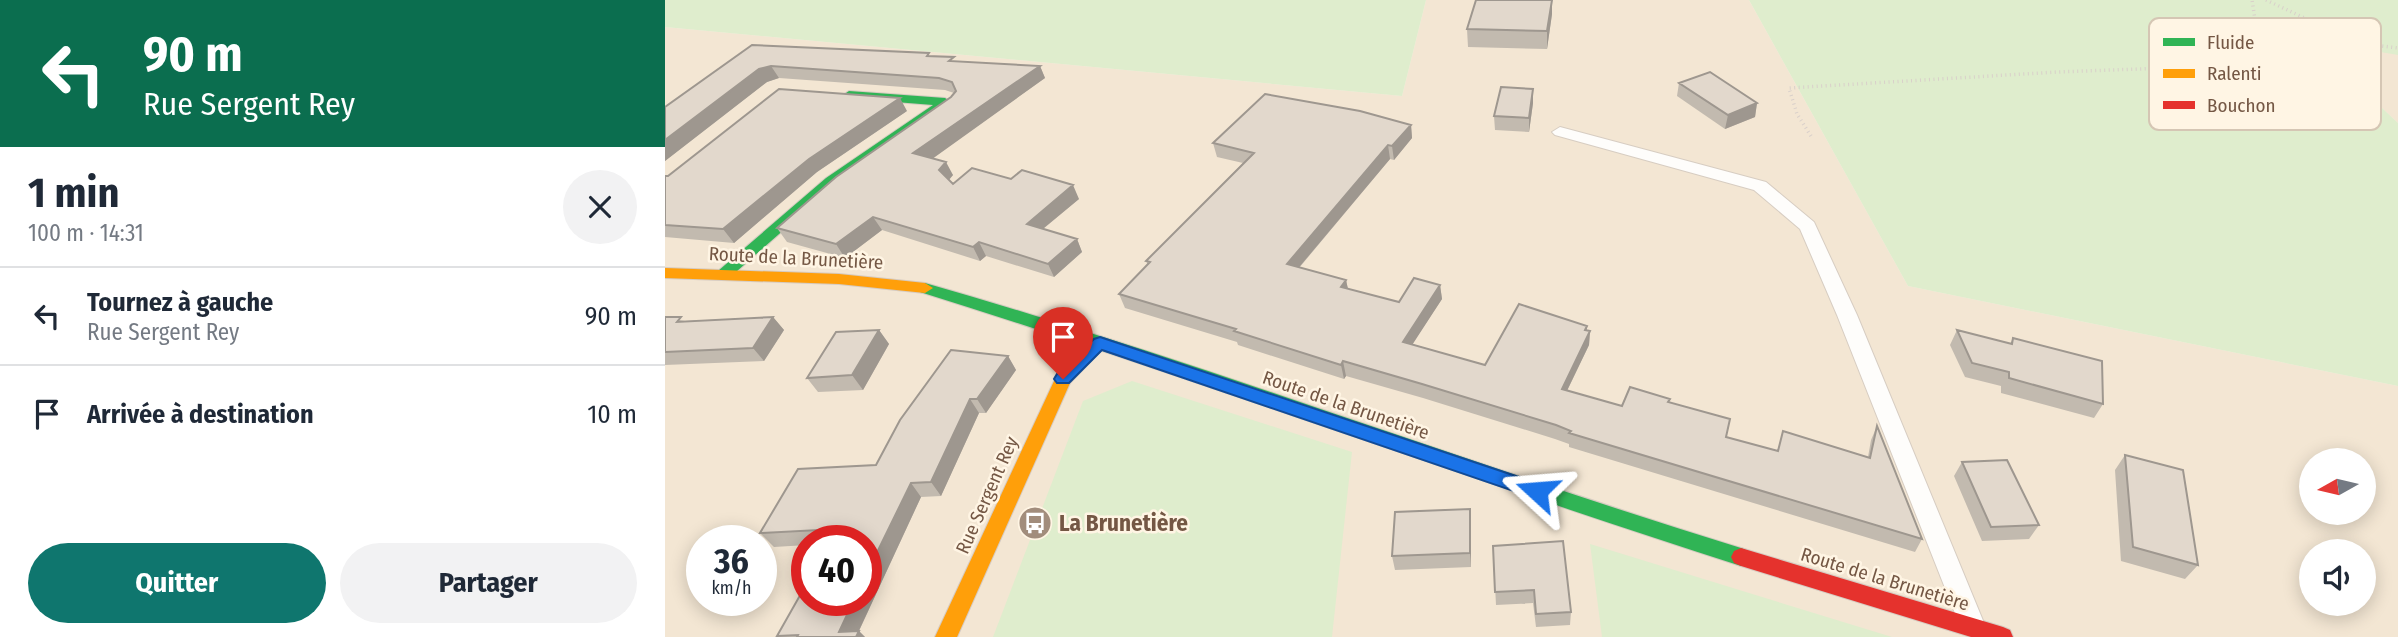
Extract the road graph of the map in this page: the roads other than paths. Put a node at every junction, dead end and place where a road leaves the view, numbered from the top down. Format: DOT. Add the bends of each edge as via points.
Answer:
graph roads {
  1 [pos="834,94"];
  2 [pos="1560,132"];
  3 [pos="665,273"];
  4 [pos="723,275"];
  5 [pos="1100,343"];
  6 [pos="1972,627"];
  7 [pos="946,637"];
  8 [pos="2003,637"];
  1 -- 4 [label="street" via="945,102 831,181"];
  2 -- 6 [label="lane" via="1760,186 1808,226"];
  3 -- 4 [label="street, Route de la Brunetière"];
  4 -- 5 [label="street, Route de la Brunetière" via="918,286"];
  5 -- 6 [label="street, Route de la Brunetière" via="1668,535"];
  5 -- 7 [label="street, Rue Sergent Rey" via="1063,379"];
  6 -- 8 [label="street, Route de la Brunetière"];
}
